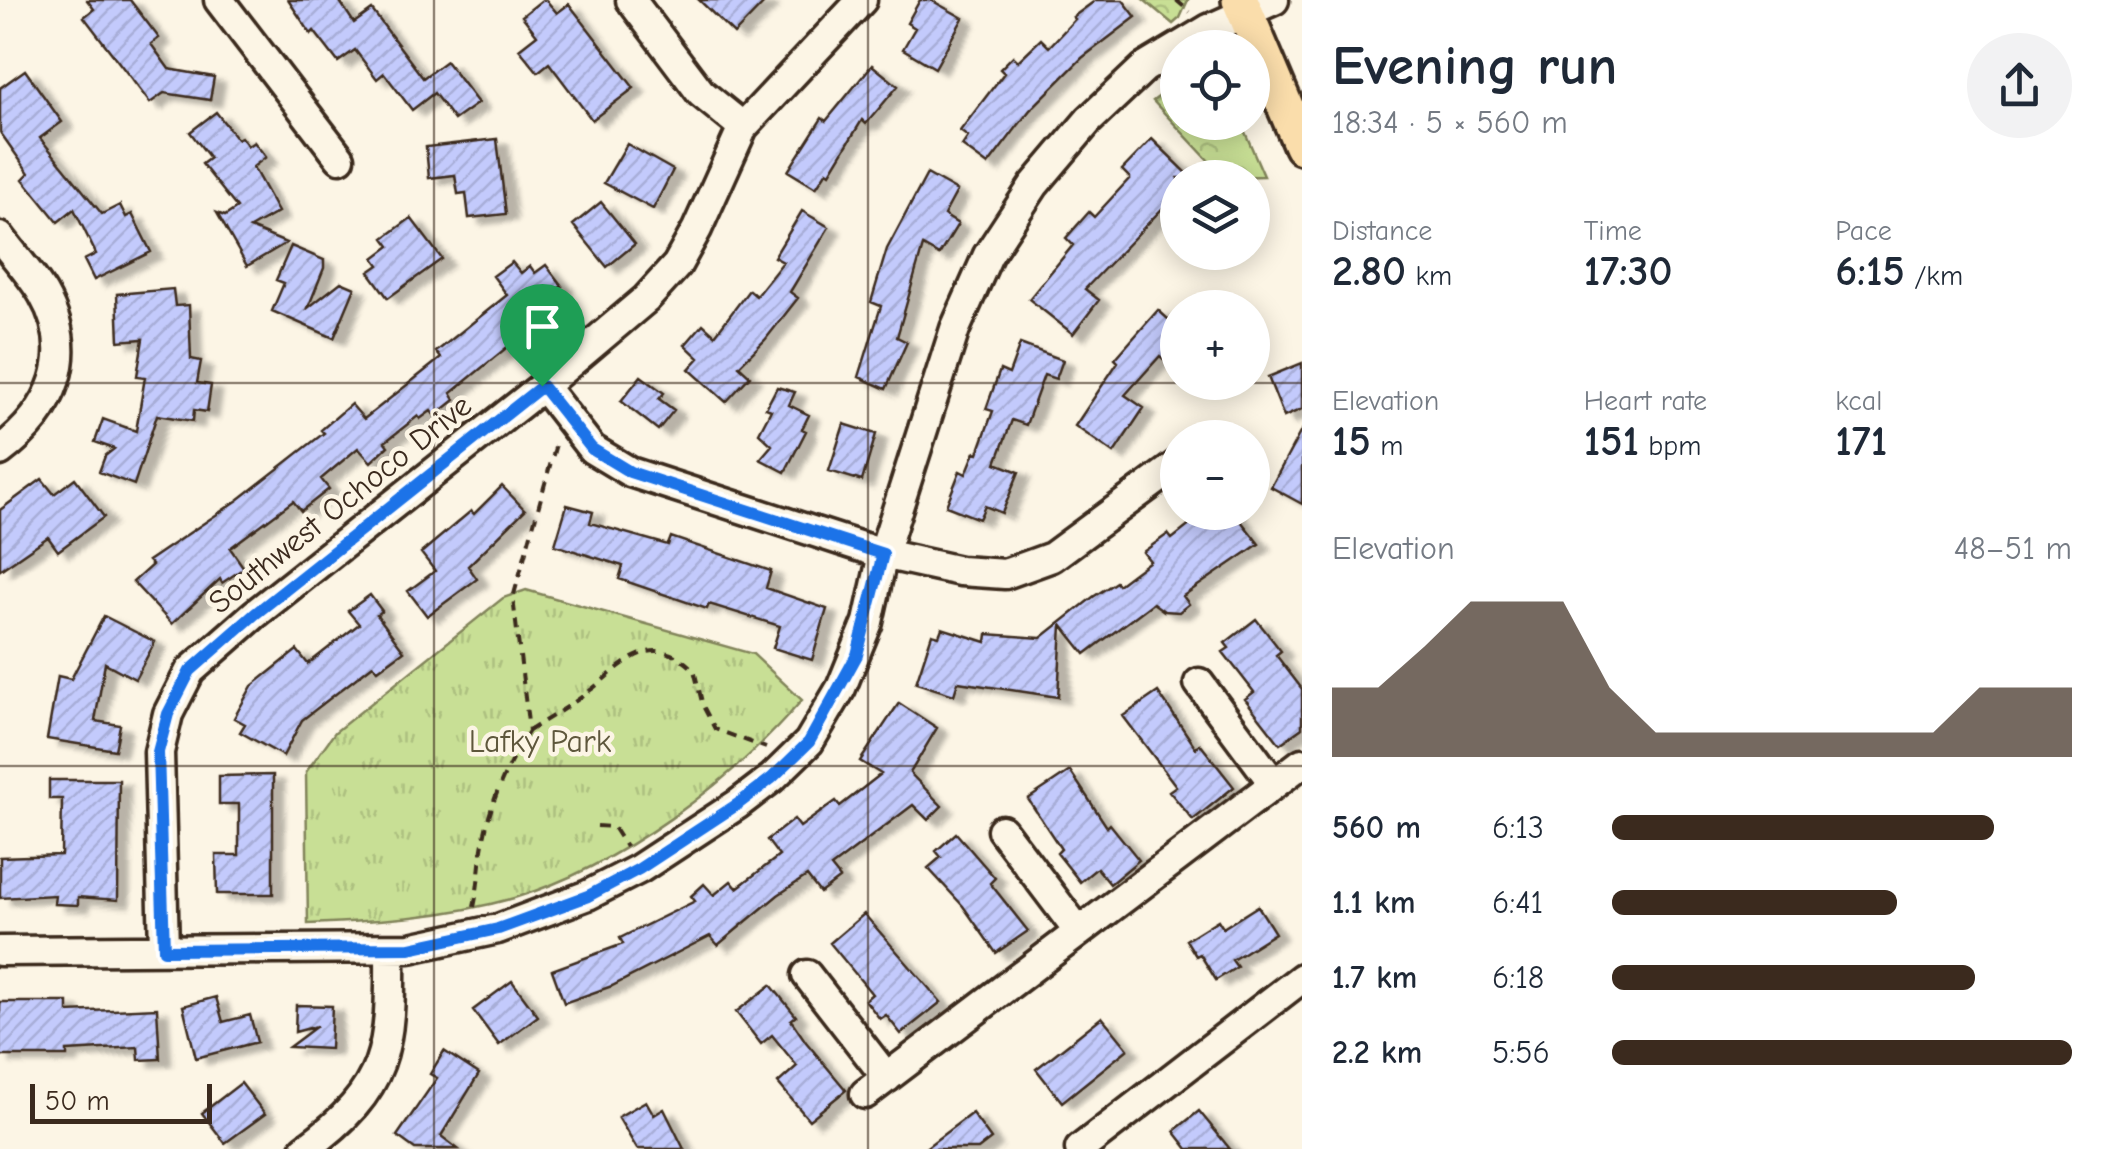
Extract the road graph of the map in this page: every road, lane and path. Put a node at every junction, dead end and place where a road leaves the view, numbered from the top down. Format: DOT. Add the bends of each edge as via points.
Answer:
graph roads {
  1 [pos="219,0"];
  2 [pos="630,0"];
  3 [pos="862,0"];
  4 [pos="1253,4"];
  5 [pos="742,126"];
  6 [pos="1302,146"];
  7 [pos="340,158"];
  8 [pos="0,237"];
  9 [pos="542,386"];
  10 [pos="572,424"];
  11 [pos="0,451"];
  12 [pos="1160,477"];
  13 [pos="883,554"];
  14 [pos="1198,683"];
  15 [pos="528,731"];
  16 [pos="795,756"];
  17 [pos="1302,763"];
  18 [pos="1274,784"];
  19 [pos="597,826"];
  20 [pos="1002,830"];
  21 [pos="639,869"];
  22 [pos="474,906"];
  23 [pos="1080,932"];
  24 [pos="164,950"];
  25 [pos="390,950"];
  26 [pos="0,951"];
  27 [pos="807,975"];
  28 [pos="1302,978"];
  29 [pos="305,1149"];
  30 [pos="1080,1149"];
  1 -- 7 [label="street"];
  2 -- 5 [label="street" via="701,93"];
  3 -- 5 [label="street"];
  4 -- 6 [label="main road"];
  4 -- 13 [label="street" via="1144,68 1088,120 1034,185 988,255 955,329"];
  5 -- 9 [label="street, Southwest Ochoco Drive" via="677,264 646,299"];
  8 -- 11 [label="street" via="44,295 62,344 50,398"];
  9 -- 10 [label="street"];
  9 -- 24 [label="street, Southwest Ochoco Drive" via="190,671 158,752"];
  10 -- 13 [label="street" via="592,449 630,472"];
  10 -- 15 [label="path" via="557,442 513,598"];
  12 -- 13 [label="street" via="1052,557 1005,574"];
  13 -- 16 [label="street" via="857,655 821,725"];
  14 -- 18 [label="street"];
  15 -- 16 [label="path" via="635,653 656,652 694,670 715,729"];
  15 -- 22 [label="path" via="496,798"];
  16 -- 21 [label="street" via="738,804"];
  17 -- 18 [label="street"];
  18 -- 23 [label="street"];
  19 -- 21 [label="path" via="617,831"];
  20 -- 23 [label="street"];
  21 -- 25 [label="street" via="498,929"];
  23 -- 27 [label="street" via="876,1086"];
  24 -- 25 [label="street"];
  24 -- 26 [label="street"];
  25 -- 29 [label="street" via="391,1015 378,1067 356,1107"];
  28 -- 30 [label="street"];
}
